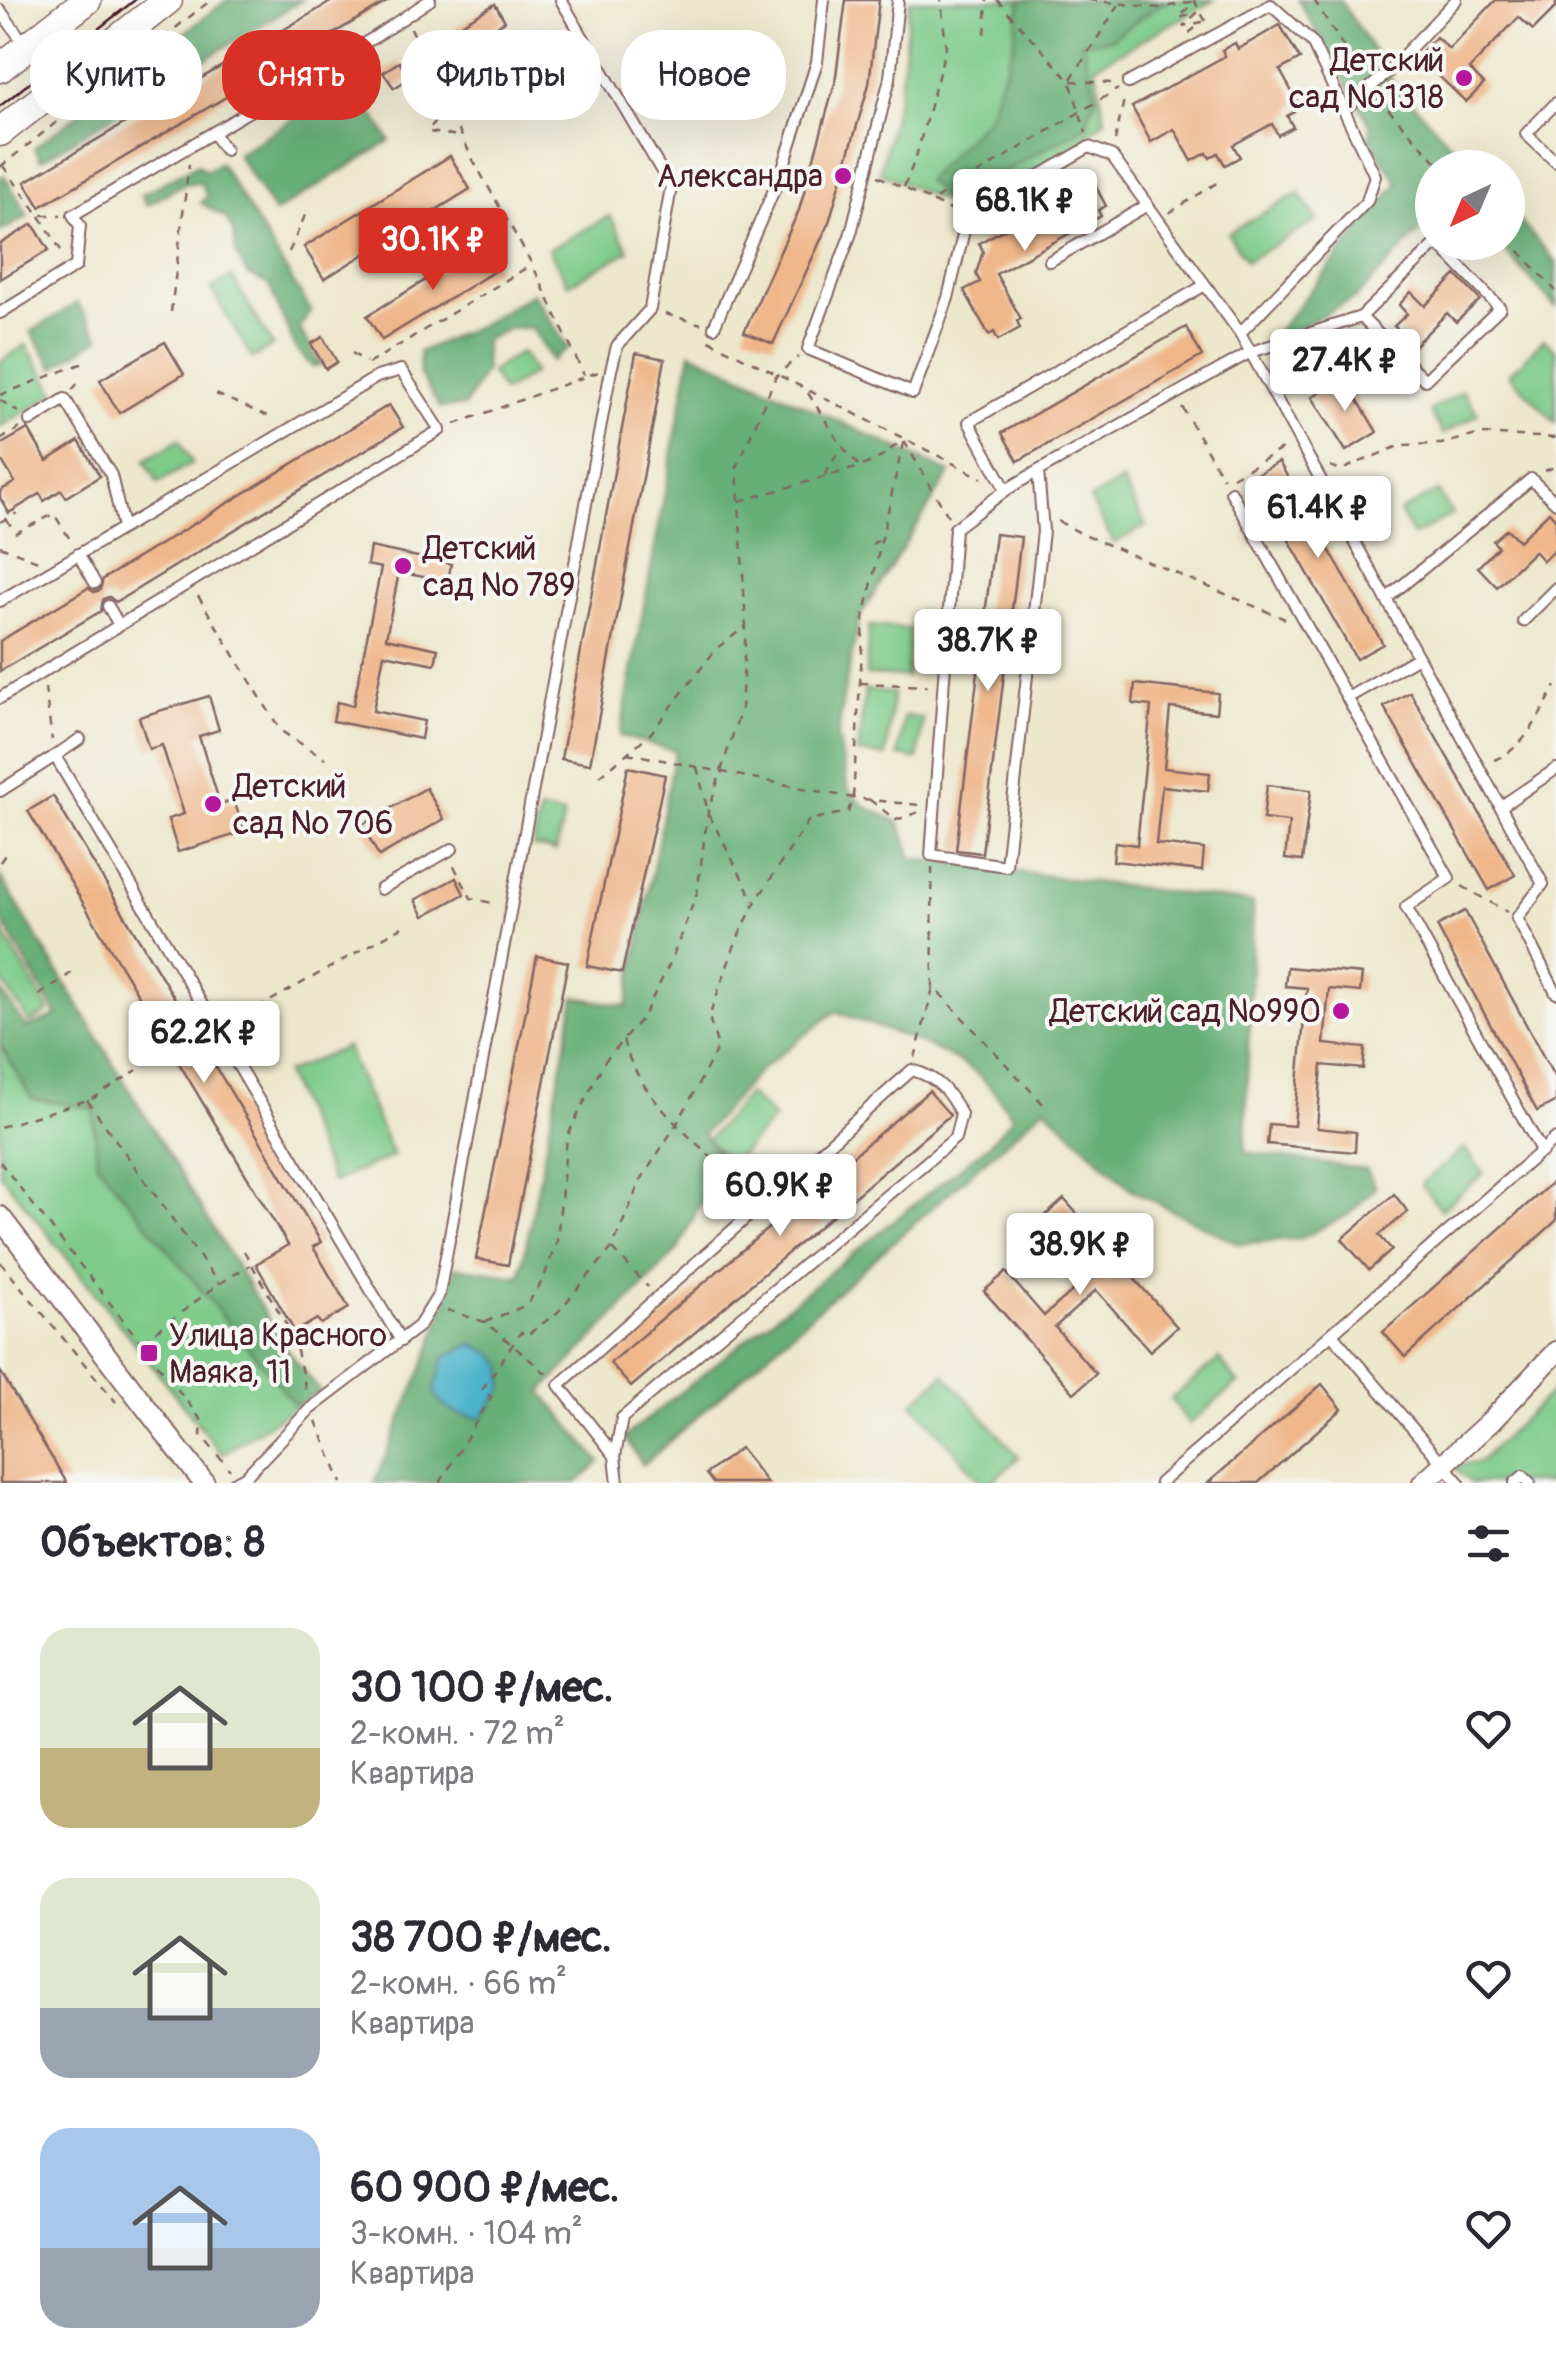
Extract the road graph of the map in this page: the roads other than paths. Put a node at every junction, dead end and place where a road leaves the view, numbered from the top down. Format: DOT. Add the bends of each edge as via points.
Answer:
graph roads {
  1 [pos="88,0"];
  2 [pos="168,0"];
  3 [pos="430,0"];
  4 [pos="561,0"];
  5 [pos="824,0"];
  6 [pos="898,0"];
  7 [pos="1456,0"];
  8 [pos="0,10"];
  9 [pos="27,47"];
  10 [pos="0,68"];
  11 [pos="1128,84"];
  12 [pos="1556,103"];
  13 [pos="1345,109"];
  14 [pos="0,132"];
  15 [pos="213,133"];
  16 [pos="225,150"];
  17 [pos="1556,162"];
  18 [pos="1146,206"];
  19 [pos="1050,261"];
  20 [pos="1205,286"];
  21 [pos="0,313"];
  22 [pos="1361,318"];
  23 [pos="714,327"];
  24 [pos="1240,333"];
  25 [pos="1251,352"];
  26 [pos="30,421"];
  27 [pos="1038,471"];
  28 [pos="1227,484"];
  29 [pos="1006,490"];
  30 [pos="1556,503"];
  31 [pos="123,527"];
  32 [pos="78,554"];
  33 [pos="95,583"];
  34 [pos="1556,588"];
  35 [pos="1386,599"];
  36 [pos="0,601"];
  37 [pos="108,606"];
  38 [pos="1523,621"];
  39 [pos="119,625"];
  40 [pos="1418,657"];
  41 [pos="1349,697"];
  42 [pos="0,698"];
  43 [pos="80,739"];
  44 [pos="55,756"];
  45 [pos="1556,769"];
  46 [pos="0,790"];
  47 [pos="1500,806"];
  48 [pos="449,850"];
  49 [pos="381,888"];
  50 [pos="1555,989"];
  51 [pos="1556,1138"];
  52 [pos="1542,1152"];
  53 [pos="0,1217"];
  54 [pos="1333,1335"];
  55 [pos="401,1342"];
  56 [pos="1556,1352"];
  57 [pos="615,1456"];
  58 [pos="1444,1465"];
  59 [pos="239,1480"];
  60 [pos="204,1483"];
  61 [pos="618,1483"];
  62 [pos="1160,1483"];
  63 [pos="1423,1483"];
  64 [pos="1459,1483"];
  65 [pos="1515,1483"];
  66 [pos="1530,1483"];
  1 -- 9 [label="main road"];
  2 -- 14 [label="main road"];
  3 -- 15 [label="lane"];
  4 -- 55 [label="lane" via="671,188 650,308 617,346 610,370 438,1294"];
  5 -- 23 [label="lane" via="817,62 781,174"];
  6 -- 18 [label="lane" via="890,78 867,171 808,349 913,393 948,298 967,218 1090,147 1112,156"];
  7 -- 13 [label="lane"];
  8 -- 9 [label="lane"];
  9 -- 10 [label="main road"];
  11 -- 13 [label="lane" via="1210,31 1271,5 1312,42"];
  12 -- 17 [label="lane" via="1526,134"];
  13 -- 24 [label="lane" via="1375,176 1367,201"];
  15 -- 16 [label="lane"];
  15 -- 21 [label="lane" via="74,215 80,226 76,266"];
  18 -- 19 [label="lane"];
  18 -- 20 [label="lane"];
  20 -- 24 [label="lane"];
  20 -- 29 [label="lane" via="969,422"];
  22 -- 22 [label="lane" via="1425,380 1500,308 1437,242"];
  22 -- 25 [label="lane"];
  24 -- 25 [label="lane"];
  25 -- 27 [label="lane"];
  25 -- 35 [label="lane"];
  26 -- 31 [label="lane" via="65,399 111,475"];
  27 -- 29 [label="lane"];
  27 -- 29 [label="lane" via="1043,531 1006,866 932,856 955,528"];
  28 -- 41 [label="lane"];
  30 -- 35 [label="lane" via="1531,479"];
  31 -- 32 [label="lane"];
  31 -- 39 [label="lane" via="377,378 402,370 440,430"];
  32 -- 33 [label="lane"];
  32 -- 36 [label="lane"];
  34 -- 38 [label="lane"];
  35 -- 40 [label="lane"];
  37 -- 39 [label="lane"];
  39 -- 42 [label="lane"];
  40 -- 41 [label="lane"];
  40 -- 47 [label="lane"];
  41 -- 52 [label="lane" via="1448,878 1406,907"];
  43 -- 44 [label="lane"];
  44 -- 46 [label="lane"];
  44 -- 55 [label="lane"];
  45 -- 47 [label="lane"];
  47 -- 50 [label="lane" via="1543,884 1516,918"];
  48 -- 49 [label="lane"];
  51 -- 52 [label="lane"];
  52 -- 54 [label="lane"];
  53 -- 60 [label="street"];
  54 -- 58 [label="lane"];
  54 -- 62 [label="lane"];
  55 -- 59 [label="lane" via="310,1409"];
  56 -- 58 [label="street"];
  57 -- 57 [label="lane" via="622,1418 955,1138 961,1114 946,1087 912,1070 559,1385"];
  57 -- 61 [label="lane"];
  58 -- 63 [label="street"];
  58 -- 64 [label="lane"];
  65 -- 66 [label="lane" via="1523,1476"];
}
